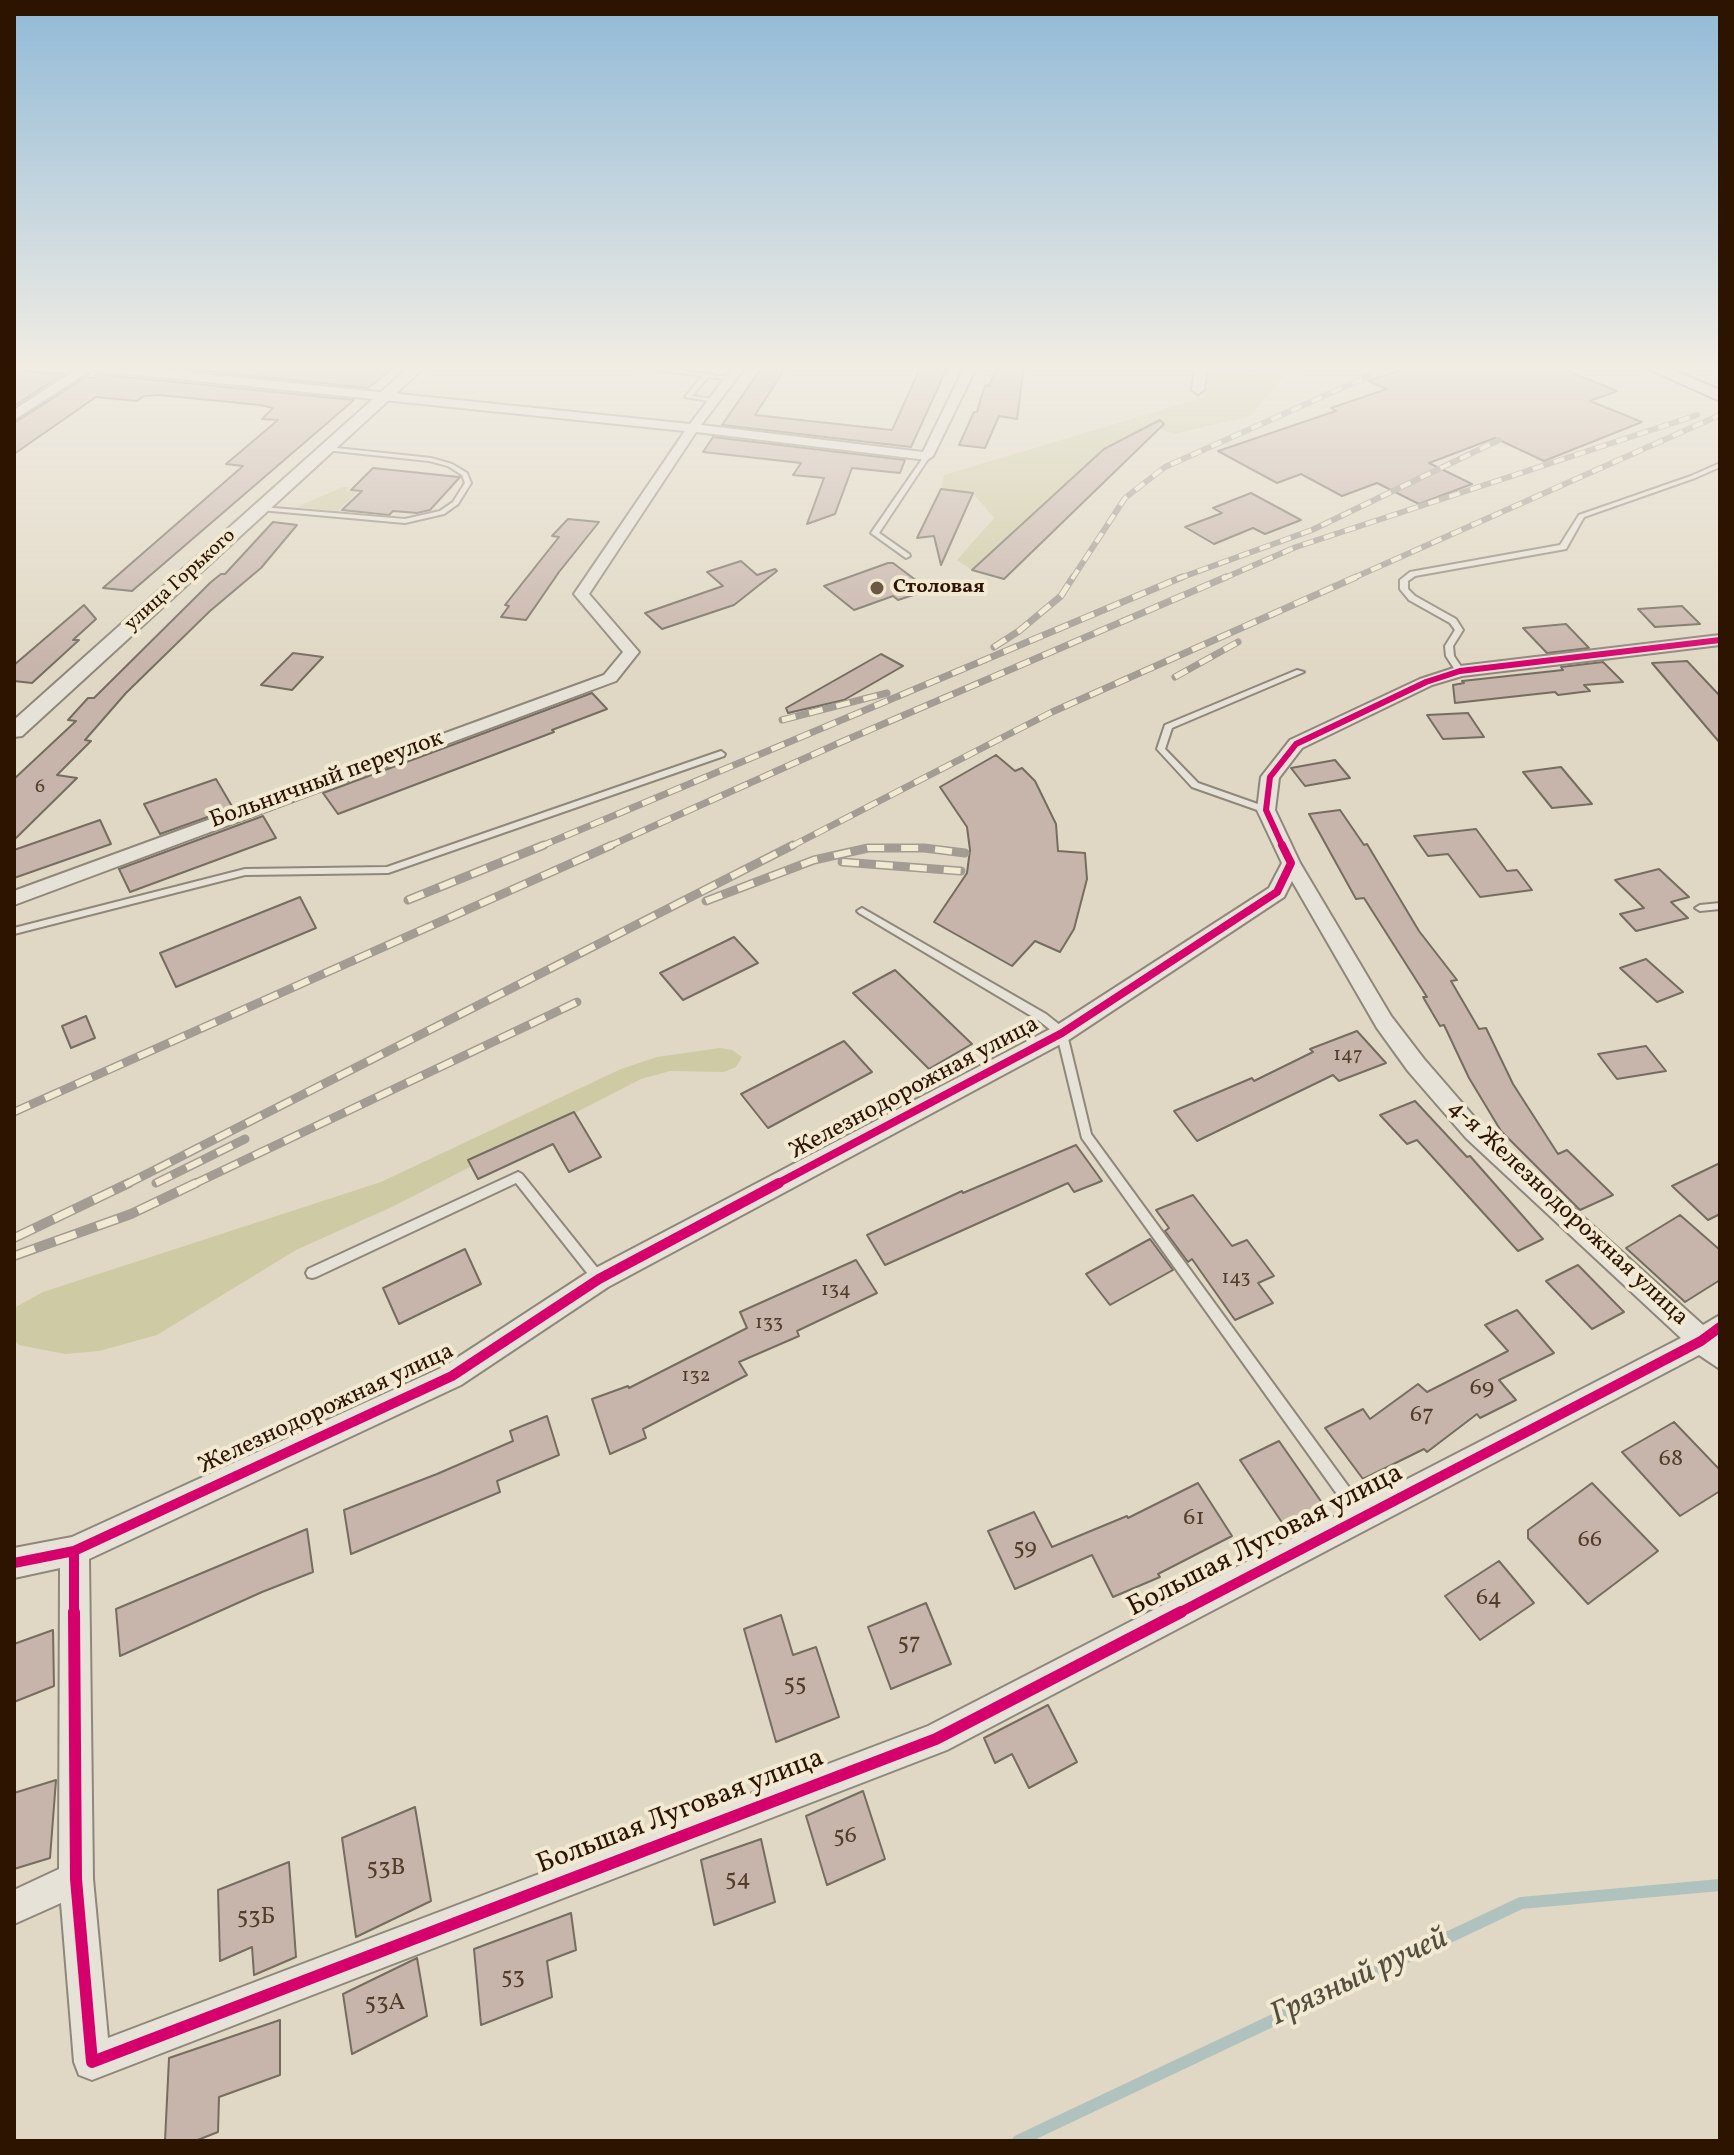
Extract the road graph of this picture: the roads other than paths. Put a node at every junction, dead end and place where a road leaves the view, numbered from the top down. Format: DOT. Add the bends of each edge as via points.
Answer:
graph roads {
  1 [pos="308,467"];
  2 [pos="453,467"];
  3 [pos="667,467"];
  4 [pos="920,467"];
  5 [pos="1716,467"];
  6 [pos="262,509"];
  7 [pos="906,556"];
  8 [pos="1712,641"];
  9 [pos="1720,660"];
  10 [pos="1460,671"];
  11 [pos="1300,672"];
  12 [pos="14,731"];
  13 [pos="721,754"];
  14 [pos="1266,810"];
  15 [pos="1291,863"];
  16 [pos="14,898"];
  17 [pos="1720,906"];
  18 [pos="1700,908"];
  19 [pos="862,911"];
  20 [pos="14,931"];
  21 [pos="1062,1033"];
  22 [pos="312,1273"];
  23 [pos="599,1279"];
  24 [pos="1714,1342"];
  25 [pos="1362,1517"];
  26 [pos="74,1551"];
  27 [pos="14,1563"];
  28 [pos="76,1879"];
  29 [pos="14,1907"];
  1 -- 6 [label="street, улица Горького"];
  2 -- 6 [label="lane" via="468,483 465,493 442,513 405,521"];
  3 -- 16 [label="street, Больничный переулок" via="581,594 631,652 610,678"];
  4 -- 7 [label="lane" via="875,533"];
  5 -- 10 [label="lane" via="1581,516 1563,547 1413,574 1404,580 1412,598 1453,621 1459,630 1449,646"];
  6 -- 12 [label="street, улица Горького"];
  8 -- 9 [label="street"];
  8 -- 10 [label="street"];
  10 -- 14 [label="street" via="1296,744 1270,777"];
  11 -- 14 [label="lane" via="1168,727 1161,749 1195,785"];
  13 -- 20 [label="lane" via="388,870 245,872"];
  14 -- 15 [label="street"];
  15 -- 21 [label="street, Железнодорожная улица" via="1277,892"];
  15 -- 24 [label="street, 4-я Железнодорожная улица" via="1384,1022 1474,1132"];
  17 -- 18 [label="lane"];
  19 -- 21 [label="lane"];
  21 -- 23 [label="street, Железнодорожная улица"];
  21 -- 25 [label="lane" via="1086,1135"];
  22 -- 23 [label="lane" via="518,1177"];
  23 -- 26 [label="street, Железнодорожная улица" via="452,1376"];
  24 -- 25 [label="street, Большая Луговая улица"];
  25 -- 28 [label="street, Большая Луговая улица" via="936,1739 92,2062"];
  26 -- 27 [label="street, Железнодорожная улица"];
  26 -- 28 [label="street, Большая Луговая улица"];
  28 -- 29 [label="street"];
}
